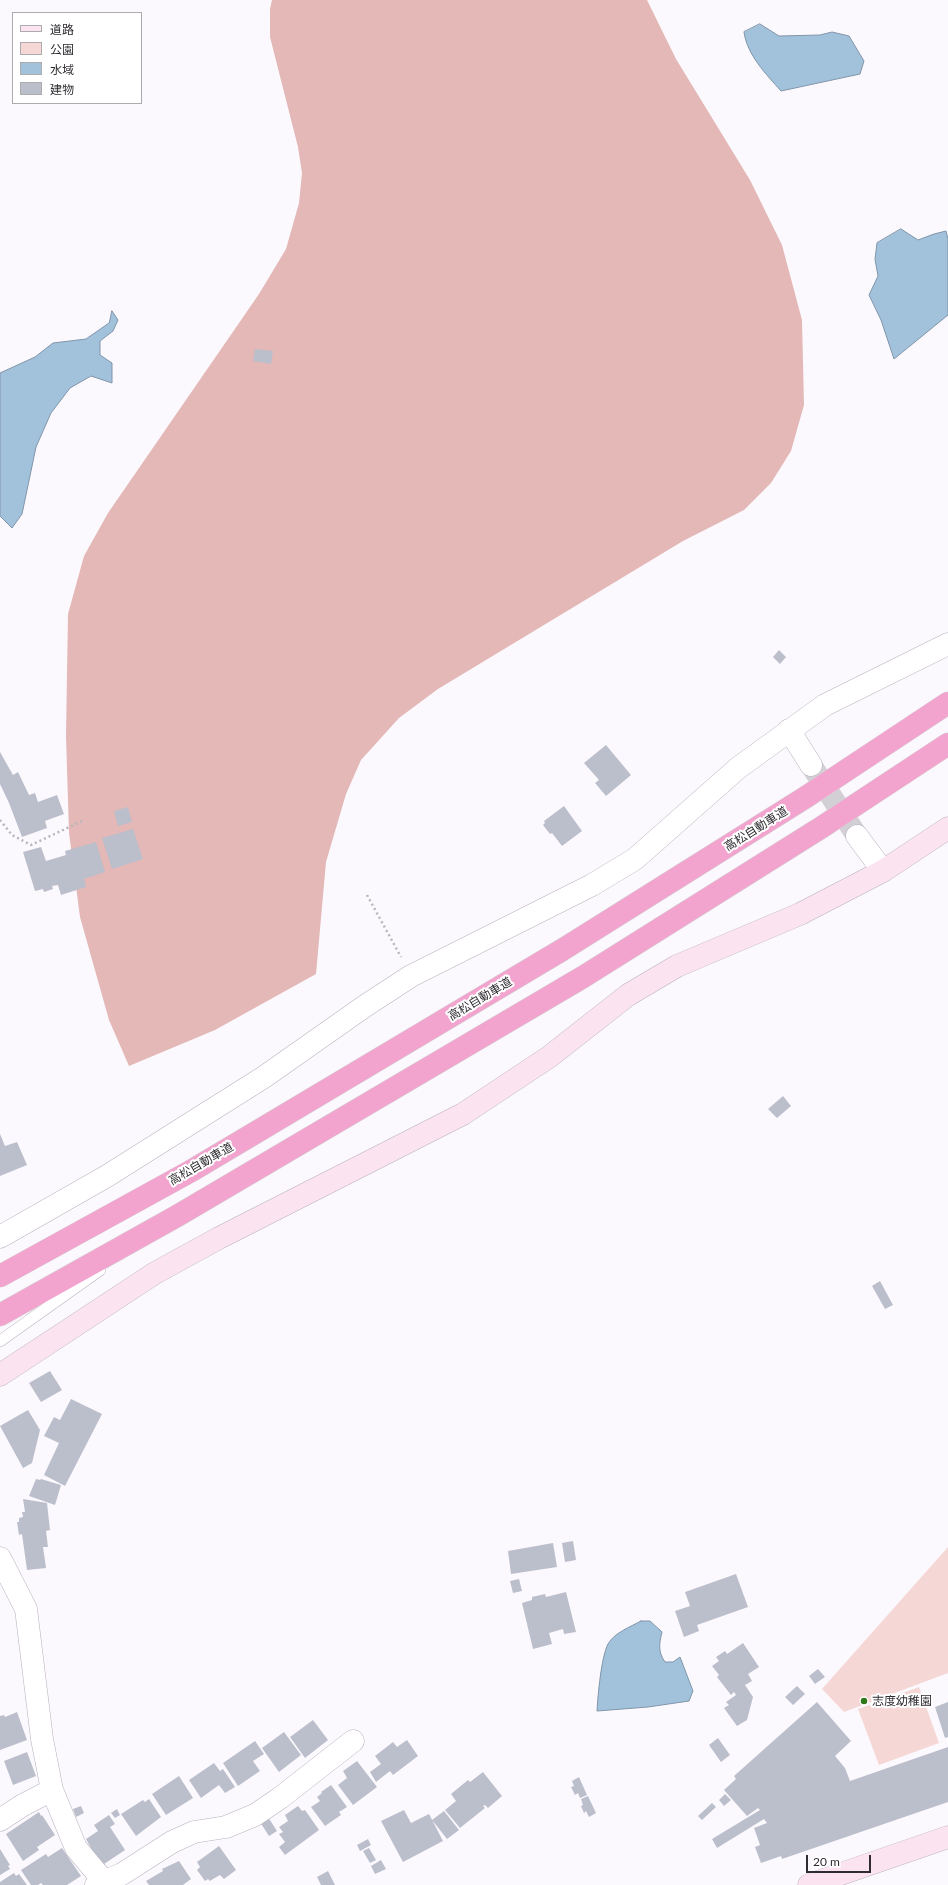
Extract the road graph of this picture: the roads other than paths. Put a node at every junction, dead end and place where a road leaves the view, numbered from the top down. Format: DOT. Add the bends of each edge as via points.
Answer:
graph roads {
  1 [pos="948,644"];
  2 [pos="948,703"];
  3 [pos="789,730"];
  4 [pos="948,744"];
  5 [pos="811,764"];
  6 [pos="948,828"];
  7 [pos="857,836"];
  8 [pos="884,871"];
  9 [pos="177,1216"];
  10 [pos="0,1237"];
  11 [pos="70,1238"];
  12 [pos="0,1266"];
  13 [pos="0,1276"];
  14 [pos="0,1315"];
  15 [pos="0,1340"];
  16 [pos="0,1375"];
  17 [pos="0,1558"];
  18 [pos="353,1741"];
  19 [pos="52,1790"];
  20 [pos="0,1820"];
  21 [pos="948,1836"];
  22 [pos="102,1884"];
  23 [pos="809,1885"];
  1 -- 3 [label="street" via="825,705"];
  2 -- 11 [label="highway, 高松自動車道" via="806,797 562,950 191,1171"];
  3 -- 5 [label="street"];
  3 -- 10 [label="street" via="738,768 635,860 592,885 411,976 264,1076 114,1172"];
  4 -- 9 [label="highway" via="583,978"];
  6 -- 8 [label="street"];
  7 -- 8 [label="street"];
  8 -- 16 [label="street" via="800,914 677,966 628,995 549,1057 463,1114 155,1273"];
  9 -- 14 [label="highway"];
  9 -- 15 [label="lane"];
  11 -- 12 [label="lane"];
  11 -- 13 [label="highway, 高松自動車道"];
  17 -- 19 [label="street" via="26,1609 42,1739"];
  18 -- 22 [label="street" via="254,1815 226,1827 194,1832 172,1842"];
  19 -- 20 [label="street"];
  19 -- 22 [label="street" via="76,1848"];
  21 -- 23 [label="street"];
}
